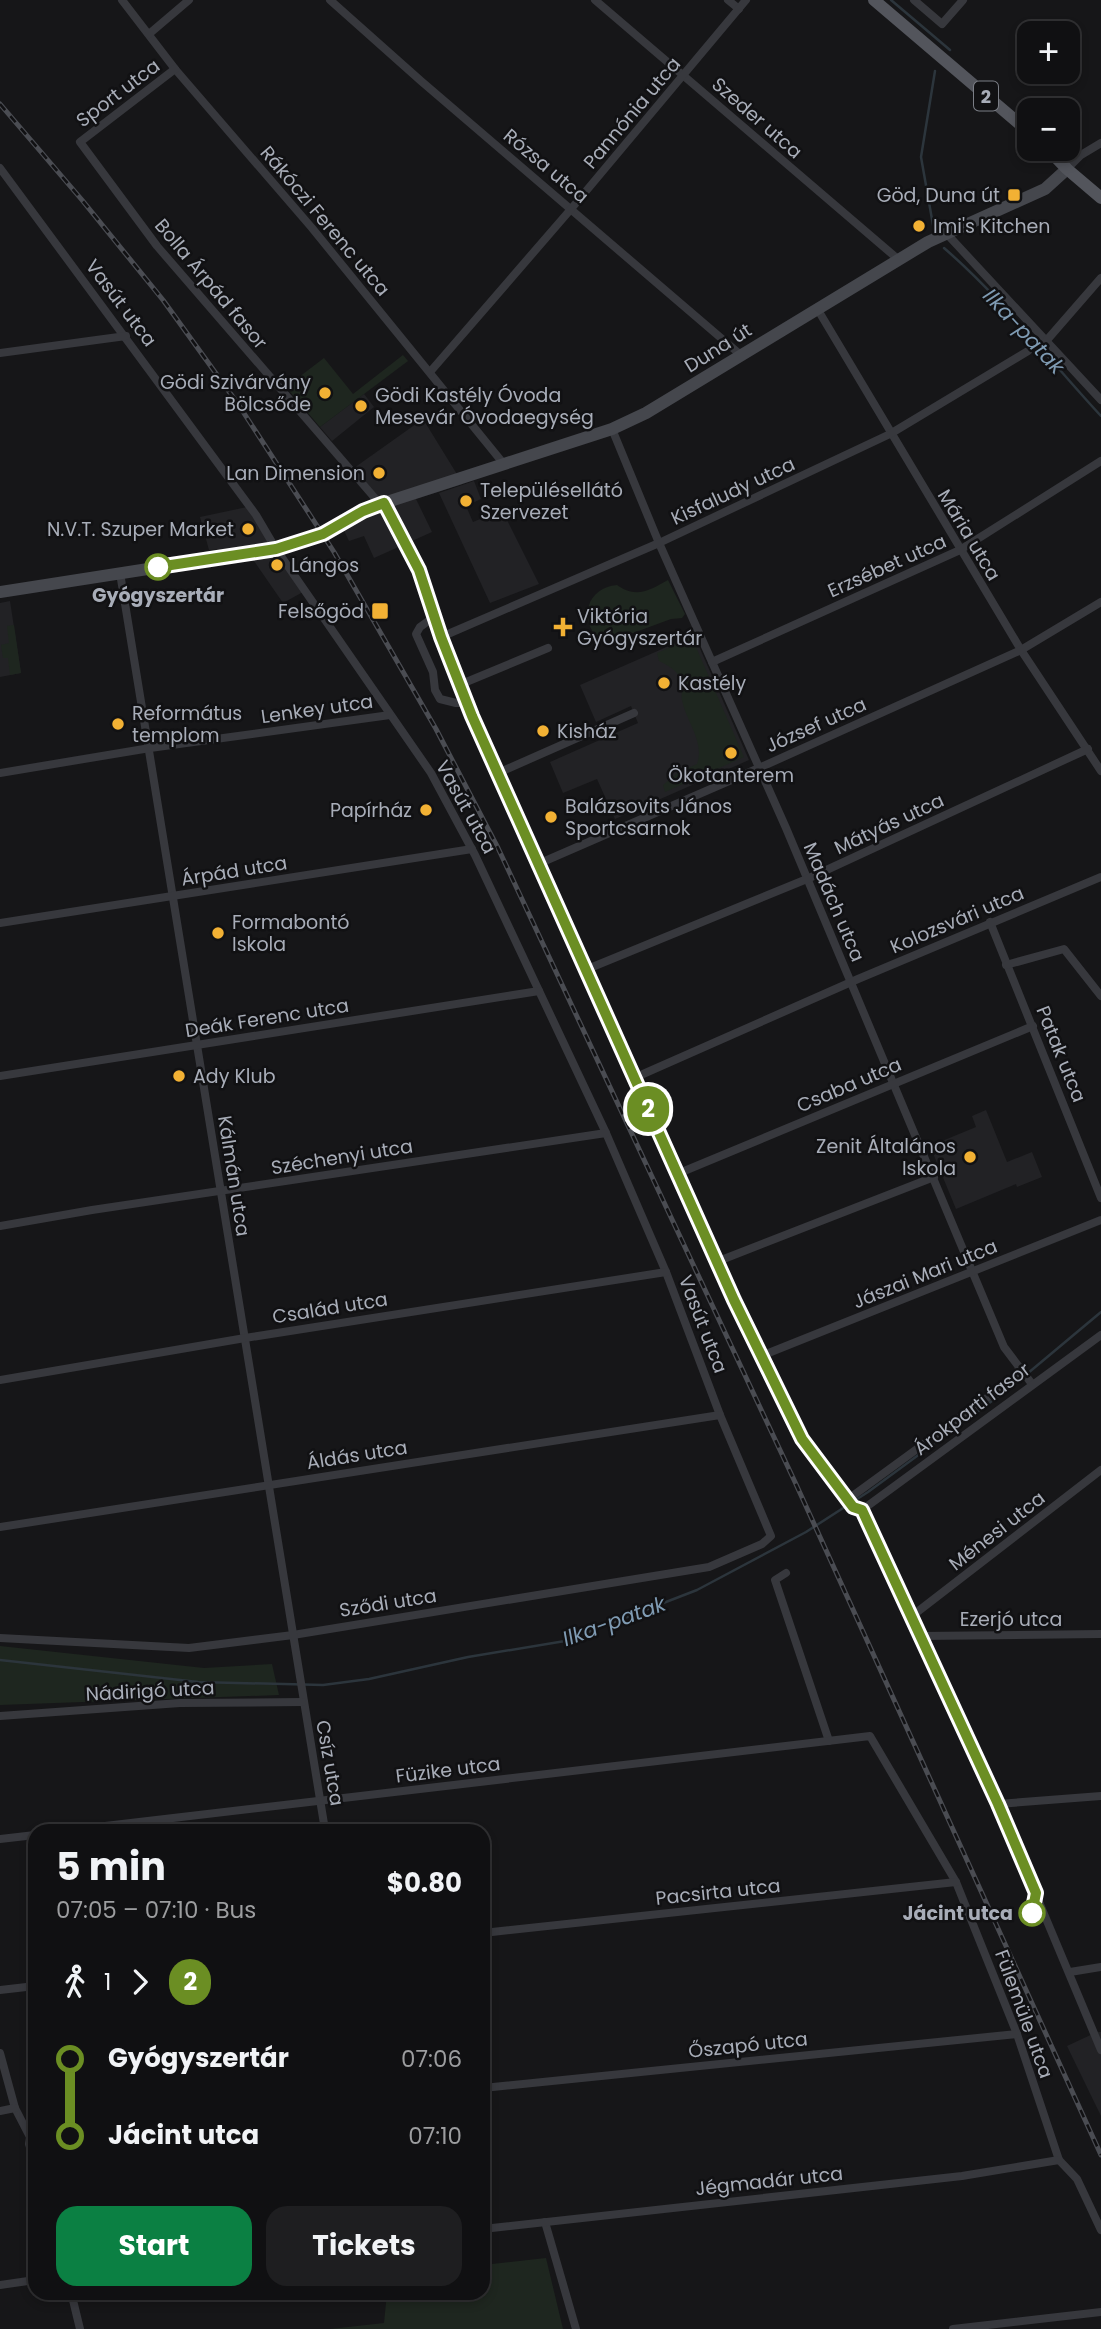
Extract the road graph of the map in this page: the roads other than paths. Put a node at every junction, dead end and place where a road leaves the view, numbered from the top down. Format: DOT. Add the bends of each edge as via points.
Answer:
graph roads {
  1 [pos="122,0"];
  2 [pos="189,0"];
  3 [pos="330,0"];
  4 [pos="595,0"];
  5 [pos="728,0"];
  6 [pos="746,0"];
  7 [pos="874,0"];
  8 [pos="914,0"];
  9 [pos="963,0"];
  10 [pos="738,9"];
  11 [pos="149,34"];
  12 [pos="175,69"];
  13 [pos="684,76"];
  14 [pos="1017,122"];
  15 [pos="80,142"];
  16 [pos="1101,143"];
  17 [pos="1059,161"];
  18 [pos="0,168"];
  19 [pos="1067,169"];
  20 [pos="1101,198"];
  21 [pos="571,209"];
  22 [pos="938,237"];
  23 [pos="899,260"];
  24 [pos="1101,278"];
  25 [pos="818,310"];
  26 [pos="126,336"];
  27 [pos="1047,340"];
  28 [pos="1028,351"];
  29 [pos="0,354"];
  30 [pos="742,356"];
  31 [pos="430,372"];
  32 [pos="1101,400"];
  33 [pos="612,429"];
  34 [pos="890,434"];
  35 [pos="1101,461"];
  36 [pos="503,463"];
  37 [pos="382,504"];
  38 [pos="659,543"];
  39 [pos="276,549"];
  40 [pos="960,550"];
  41 [pos="120,573"];
  42 [pos="0,592"];
  43 [pos="1101,603"];
  44 [pos="434,617"];
  45 [pos="441,637"];
  46 [pos="548,648"];
  47 [pos="1021,650"];
  48 [pos="712,662"];
  49 [pos="459,685"];
  50 [pos="467,703"];
  51 [pos="634,713"];
  52 [pos="390,715"];
  53 [pos="149,748"];
  54 [pos="1088,749"];
  55 [pos="759,768"];
  56 [pos="1101,771"];
  57 [pos="0,773"];
  58 [pos="498,773"];
  59 [pos="472,849"];
  60 [pos="538,864"];
  61 [pos="1101,877"];
  62 [pos="807,879"];
  63 [pos="174,896"];
  64 [pos="990,922"];
  65 [pos="0,923"];
  66 [pos="1006,965"];
  67 [pos="585,970"];
  68 [pos="850,982"];
  69 [pos="539,991"];
  70 [pos="1101,996"];
  71 [pos="1033,1026"];
  72 [pos="198,1045"];
  73 [pos="0,1076"];
  74 [pos="634,1078"];
  75 [pos="894,1083"];
  76 [pos="606,1133"];
  77 [pos="677,1174"];
  78 [pos="934,1177"];
  79 [pos="1098,1182"];
  80 [pos="220,1192"];
  81 [pos="1101,1198"];
  82 [pos="1101,1220"];
  83 [pos="0,1226"];
  84 [pos="716,1262"];
  85 [pos="666,1272"];
  86 [pos="973,1272"];
  87 [pos="1101,1335"];
  88 [pos="245,1338"];
  89 [pos="761,1356"];
  90 [pos="1020,1370"];
  91 [pos="0,1380"];
  92 [pos="1030,1382"];
  93 [pos="720,1415"];
  94 [pos="1101,1470"];
  95 [pos="268,1484"];
  96 [pos="853,1505"];
  97 [pos="0,1527"];
  98 [pos="771,1536"];
  99 [pos="786,1573"];
  100 [pos="912,1616"];
  101 [pos="1101,1634"];
  102 [pos="293,1635"];
  103 [pos="921,1636"];
  104 [pos="0,1638"];
  105 [pos="302,1702"];
  106 [pos="0,1716"];
  107 [pos="870,1736"];
  108 [pos="829,1741"];
  109 [pos="1101,1796"];
  110 [pos="321,1800"];
  111 [pos="998,1804"];
  112 [pos="121,1824"];
  113 [pos="324,1824"];
  114 [pos="28,1836"];
  115 [pos="0,1839"];
  116 [pos="956,1882"];
  117 [pos="490,1932"];
  118 [pos="1101,1968"];
  119 [pos="1069,1972"];
  120 [pos="28,1987"];
  121 [pos="0,1990"];
  122 [pos="1017,2034"];
  123 [pos="1101,2050"];
  124 [pos="0,2053"];
  125 [pos="490,2087"];
  126 [pos="15,2108"];
  127 [pos="0,2110"];
  128 [pos="28,2130"];
  129 [pos="1059,2160"];
  130 [pos="545,2222"];
  131 [pos="490,2228"];
  132 [pos="1101,2230"];
  133 [pos="28,2281"];
  134 [pos="0,2285"];
  135 [pos="73,2300"];
  136 [pos="1101,2312"];
  137 [pos="80,2329"];
  138 [pos="576,2329"];
  139 [pos="953,2329"];
  1 -- 11 [label="street, Rákóczi Ferenc utca"];
  2 -- 11 [label="street, Sport utca"];
  3 -- 21 [label="street, Rózsa utca"];
  4 -- 13 [label="street, Szeder utca"];
  5 -- 10 [label="street"];
  6 -- 10 [label="street, Pannónia utca"];
  7 -- 14 [label="main road, 2"];
  8 -- 9 [label="street" via="942,24"];
  10 -- 13 [label="street, Pannónia utca"];
  11 -- 12 [label="street, Rákóczi Ferenc utca"];
  12 -- 15 [label="street, Sport utca"];
  12 -- 31 [label="street, Rákóczi Ferenc utca"];
  13 -- 21 [label="street, Pannónia utca"];
  13 -- 23 [label="street, Szeder utca"];
  15 -- 37 [label="street, Bolla Árpád fasor" via="157,246"];
  16 -- 19 [label="street, Duna út"];
  17 -- 19 [label="main road"];
  18 -- 26 [label="street, Vasút utca"];
  19 -- 20 [label="main road"];
  19 -- 22 [label="street, Duna út" via="1045,189"];
  21 -- 30 [label="street, Rózsa utca"];
  21 -- 31 [label="street, Pannónia utca"];
  22 -- 23 [label="street, Duna út"];
  22 -- 27 [label="street"];
  23 -- 25 [label="street, Duna út"];
  24 -- 27 [label="street"];
  25 -- 30 [label="street, Duna út"];
  25 -- 34 [label="street, Mária utca"];
  26 -- 29 [label="street"];
  26 -- 39 [label="street, Vasút utca"];
  27 -- 32 [label="street"];
  28 -- 34 [label="street, Kisfaludy utca"];
  30 -- 33 [label="street, Duna út"];
  31 -- 36 [label="street, Rákóczi Ferenc utca"];
  33 -- 36 [label="street, Duna út"];
  33 -- 38 [label="street, Madách utca"];
  34 -- 38 [label="street, Kisfaludy utca"];
  34 -- 40 [label="street, Mária utca"];
  35 -- 40 [label="street, Erzsébet utca"];
  36 -- 37 [label="street, Duna út"];
  37 -- 39 [label="street, Duna út" via="328,531"];
  37 -- 44 [label="street, Bolla Árpád fasor" via="419,570"];
  38 -- 45 [label="street, Kisfaludy utca"];
  38 -- 48 [label="street, Madách utca"];
  39 -- 41 [label="street, Duna út"];
  39 -- 52 [label="street, Vasút utca"];
  40 -- 47 [label="street, Mária utca"];
  40 -- 48 [label="street, Erzsébet utca"];
  41 -- 42 [label="street, Duna út"];
  41 -- 53 [label="street, Kálmán utca"];
  43 -- 47 [label="street, József utca"];
  44 -- 45 [label="street, Bolla Árpád fasor"];
  44 -- 50 [label="street" via="416,634 433,672 435,690 440,699"];
  45 -- 49 [label="street, Bolla Árpád fasor"];
  46 -- 49 [label="street"];
  47 -- 54 [label="street, Mária utca"];
  47 -- 55 [label="street, József utca"];
  48 -- 55 [label="street, Madách utca"];
  49 -- 50 [label="street, Bolla Árpád fasor"];
  50 -- 58 [label="street, Bolla Árpád fasor"];
  51 -- 58 [label="street"];
  52 -- 53 [label="street, Lenkey utca"];
  52 -- 59 [label="street, Vasút utca" via="431,773"];
  53 -- 57 [label="street, Lenkey utca"];
  53 -- 63 [label="street, Kálmán utca"];
  54 -- 56 [label="street, Mária utca"];
  54 -- 62 [label="street, Mátyás utca"];
  55 -- 60 [label="street, József utca"];
  55 -- 62 [label="street, Madách utca"];
  58 -- 60 [label="street, Bolla Árpád fasor"];
  59 -- 63 [label="street, Árpád utca"];
  59 -- 69 [label="street, Vasút utca"];
  60 -- 67 [label="street, Bolla Árpád fasor"];
  61 -- 64 [label="street, Kolozsvári utca"];
  62 -- 67 [label="street, Mátyás utca"];
  62 -- 68 [label="street, Madách utca"];
  63 -- 65 [label="street, Árpád utca"];
  63 -- 72 [label="street, Kálmán utca"];
  64 -- 66 [label="street, Patak utca"];
  64 -- 68 [label="street, Kolozsvári utca"];
  66 -- 70 [label="street" via="1064,949"];
  66 -- 71 [label="street, Patak utca"];
  67 -- 74 [label="street, Bolla Árpád fasor"];
  68 -- 74 [label="street, Kolozsvári utca"];
  68 -- 75 [label="street, Madách utca"];
  69 -- 72 [label="street, Deák Ferenc utca"];
  69 -- 76 [label="street, Vasút utca"];
  71 -- 75 [label="street, Csaba utca"];
  71 -- 79 [label="street, Patak utca"];
  72 -- 73 [label="street, Deák Ferenc utca"];
  72 -- 80 [label="street, Kálmán utca"];
  74 -- 77 [label="street, Bolla Árpád fasor"];
  75 -- 77 [label="street, Csaba utca"];
  75 -- 78 [label="street, Madách utca"];
  76 -- 80 [label="street, Széchenyi utca"];
  76 -- 85 [label="street, Vasút utca"];
  77 -- 84 [label="street, Bolla Árpád fasor"];
  78 -- 84 [label="street"];
  78 -- 86 [label="street, Madách utca"];
  79 -- 81 [label="street, Patak utca"];
  80 -- 83 [label="street, Széchenyi utca"];
  80 -- 88 [label="street, Kálmán utca"];
  82 -- 86 [label="street, Jászai Mari utca"];
  84 -- 89 [label="street, Bolla Árpád fasor"];
  85 -- 88 [label="street, Család utca"];
  85 -- 93 [label="street, Vasút utca"];
  86 -- 89 [label="street, Jászai Mari utca"];
  86 -- 90 [label="street, Madách utca" via="1004,1348"];
  87 -- 92 [label="street, Árokparti fasor"];
  88 -- 91 [label="street, Család utca"];
  88 -- 95 [label="street, Kálmán utca"];
  89 -- 96 [label="street, Bolla Árpád fasor" via="802,1439"];
  90 -- 92 [label="street, Madách utca"];
  90 -- 96 [label="street, Árokparti fasor"];
  92 -- 96 [label="street, Árokparti fasor"];
  93 -- 95 [label="street, Áldás utca"];
  93 -- 98 [label="street, Vasút utca"];
  94 -- 100 [label="street, Ménesi utca"];
  95 -- 97 [label="street, Áldás utca"];
  95 -- 102 [label="street, Kálmán utca"];
  96 -- 100 [label="street, Bolla Árpád fasor"];
  98 -- 102 [label="street, Sződi utca" via="709,1567"];
  99 -- 108 [label="street" via="775,1580"];
  100 -- 103 [label="street, Bolla Árpád fasor"];
  101 -- 103 [label="street, Ezerjó utca"];
  102 -- 104 [label="street, Sződi utca" via="189,1648"];
  102 -- 105 [label="street, Kálmán utca"];
  103 -- 111 [label="street, Bolla Árpád fasor"];
  105 -- 106 [label="street, Nádirigó utca" via="180,1703"];
  105 -- 110 [label="street, Csíz utca"];
  107 -- 108 [label="street, Füzike utca"];
  107 -- 116 [label="street, Fülemüle utca"];
  108 -- 110 [label="street, Füzike utca"];
  109 -- 111 [label="street"];
  110 -- 112 [label="street, Füzike utca"];
  110 -- 113 [label="street, Csíz utca"];
  111 -- 119 [label="street, Bolla Árpád fasor"];
  114 -- 115 [label="street"];
  116 -- 117 [label="street, Pacsirta utca"];
  116 -- 122 [label="street, Fülemüle utca"];
  118 -- 119 [label="street"];
  119 -- 123 [label="street, Bolla Árpád fasor"];
  120 -- 121 [label="street"];
  122 -- 125 [label="street, Őszapó utca"];
  122 -- 129 [label="street, Fülemüle utca"];
  124 -- 126 [label="street"];
  126 -- 127 [label="street"];
  126 -- 128 [label="street"];
  129 -- 130 [label="street, Jégmadár utca" via="962,2176"];
  129 -- 132 [label="street, Fülemüle utca" via="1077,2179"];
  130 -- 131 [label="street, Jégmadár utca"];
  130 -- 138 [label="street"];
  133 -- 134 [label="street"];
  135 -- 137 [label="street"];
  136 -- 139 [label="street"];
}
